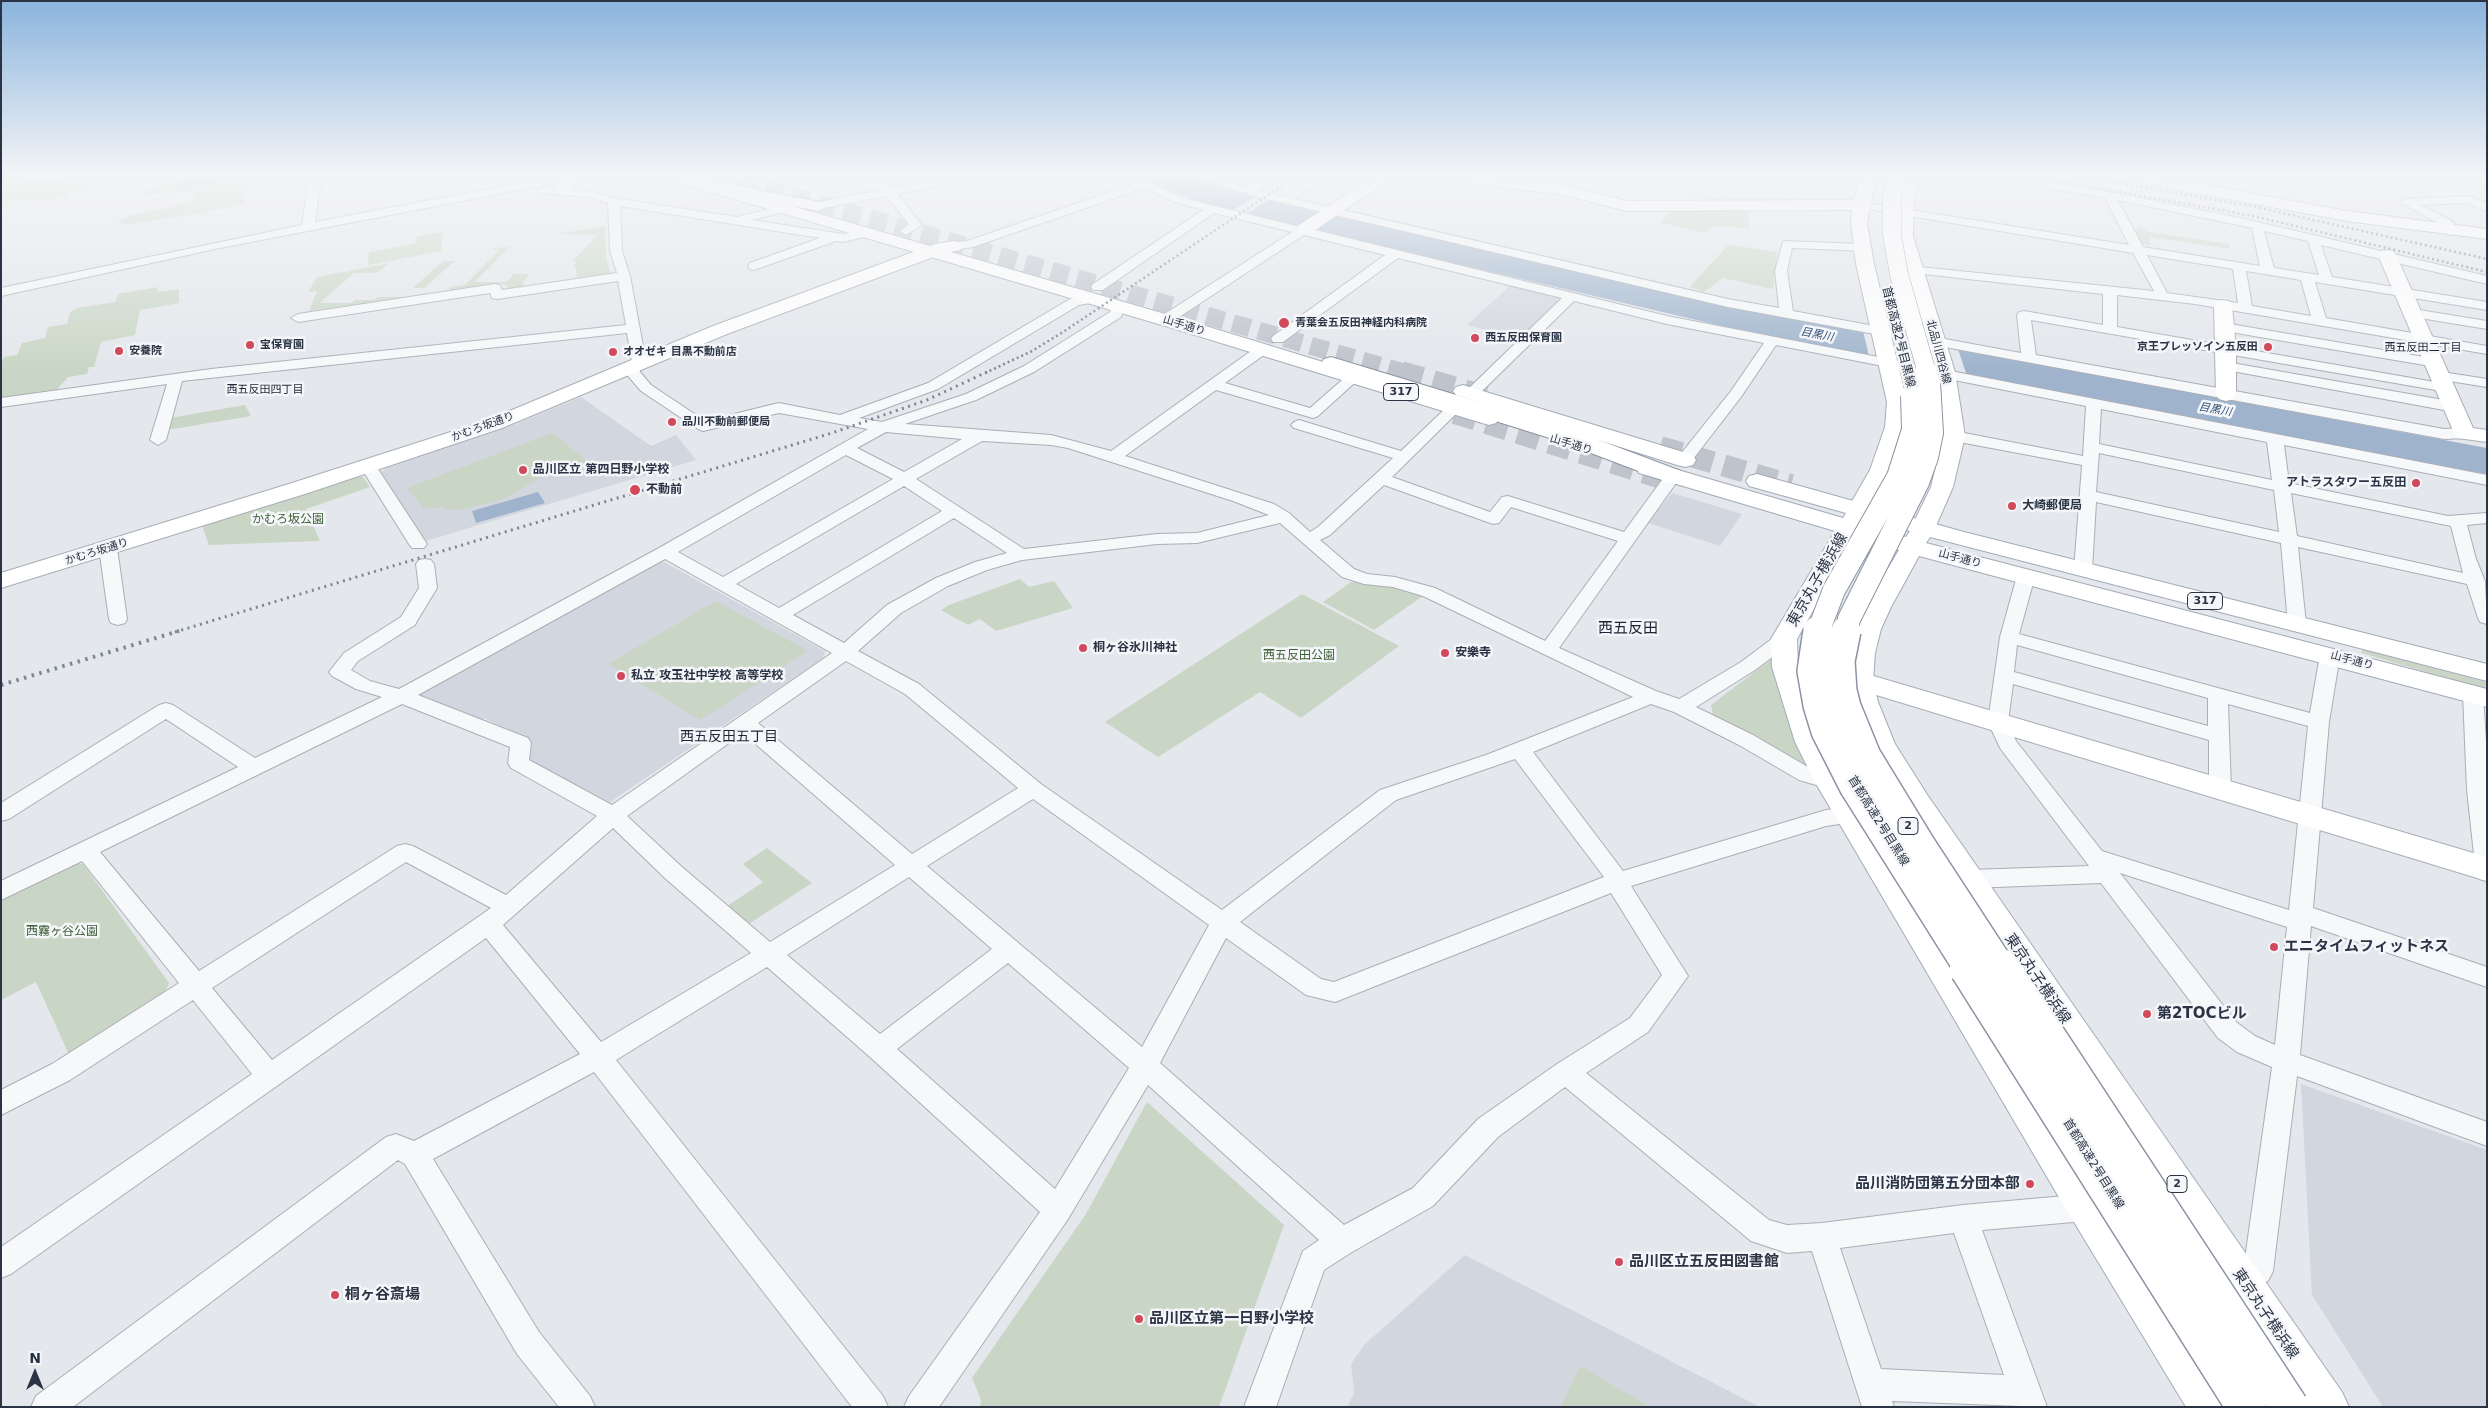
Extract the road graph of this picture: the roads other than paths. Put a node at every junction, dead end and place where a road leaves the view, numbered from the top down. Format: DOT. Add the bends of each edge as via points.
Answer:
graph roads {
  1 [pos="2313,238"];
  2 [pos="248,239"];
  3 [pos="616,239"];
  4 [pos="828,239"];
  5 [pos="890,239"];
  6 [pos="931,239"];
  7 [pos="985,239"];
  8 [pos="1170,239"];
  9 [pos="1290,239"];
  10 [pos="1336,239"];
  11 [pos="1448,239"];
  12 [pos="1862,239"];
  13 [pos="1877,239"];
  14 [pos="1893,239"];
  15 [pos="1906,239"];
  16 [pos="2067,239"];
  17 [pos="2132,239"];
  18 [pos="2260,239"];
  19 [pos="2316,239"];
  20 [pos="2460,239"];
  21 [pos="954,246"];
  22 [pos="1863,248"];
  23 [pos="2487,249"];
  24 [pos="2138,250"];
  25 [pos="932,252"];
  26 [pos="1395,254"];
  27 [pos="2387,255"];
  28 [pos="754,266"];
  29 [pos="2239,267"];
  30 [pos="1914,269"];
  31 [pos="2268,271"];
  32 [pos="624,276"];
  33 [pos="2307,278"];
  34 [pos="2487,280"];
  35 [pos="2327,281"];
  36 [pos="2110,291"];
  37 [pos="1,292"];
  38 [pos="1094,293"];
  39 [pos="2405,293"];
  40 [pos="1571,297"];
  41 [pos="2163,297"];
  42 [pos="2222,305"];
  43 [pos="1117,306"];
  44 [pos="2487,306"];
  45 [pos="2246,309"];
  46 [pos="2413,313"];
  47 [pos="1787,315"];
  48 [pos="1173,316"];
  49 [pos="298,318"];
  50 [pos="2320,322"];
  51 [pos="2487,325"];
  52 [pos="2224,327"];
  53 [pos="633,328"];
  54 [pos="2110,330"];
  55 [pos="1881,333"];
  56 [pos="2425,340"];
  57 [pos="1772,341"];
  58 [pos="1936,343"];
  59 [pos="1270,344"];
  60 [pos="2487,350"];
  61 [pos="2029,358"];
  62 [pos="2226,358"];
  63 [pos="1888,362"];
  64 [pos="1331,363"];
  65 [pos="635,364"];
  66 [pos="1945,374"];
  67 [pos="2442,376"];
  68 [pos="1354,377"];
  69 [pos="176,378"];
  70 [pos="2487,383"];
  71 [pos="1214,385"];
  72 [pos="1471,394"];
  73 [pos="2226,395"];
  74 [pos="792,397"];
  75 [pos="1,403"];
  76 [pos="2094,405"];
  77 [pos="2455,406"];
  78 [pos="780,408"];
  79 [pos="1454,408"];
  80 [pos="842,419"];
  81 [pos="1300,425"];
  82 [pos="883,427"];
  83 [pos="2465,433"];
  84 [pos="979,436"];
  85 [pos="1954,436"];
  86 [pos="2487,436"];
  87 [pos="158,440"];
  88 [pos="2275,440"];
  89 [pos="846,448"];
  90 [pos="2091,455"];
  91 [pos="1405,457"];
  92 [pos="1112,458"];
  93 [pos="368,466"];
  94 [pos="1679,468"];
  95 [pos="905,479"];
  96 [pos="1381,479"];
  97 [pos="2487,480"];
  98 [pos="2282,488"];
  99 [pos="2088,495"];
  100 [pos="954,511"];
  101 [pos="1283,517"];
  102 [pos="2487,518"];
  103 [pos="1854,519"];
  104 [pos="2458,521"];
  105 [pos="1629,538"];
  106 [pos="1918,538"];
  107 [pos="1308,540"];
  108 [pos="2289,540"];
  109 [pos="418,544"];
  110 [pos="108,548"];
  111 [pos="665,552"];
  112 [pos="1021,555"];
  113 [pos="2468,560"];
  114 [pos="425,564"];
  115 [pos="2487,564"];
  116 [pos="2083,570"];
  117 [pos="2026,576"];
  118 [pos="1,581"];
  119 [pos="2476,582"];
  120 [pos="723,584"];
  121 [pos="778,616"];
  122 [pos="2487,618"];
  123 [pos="118,619"];
  124 [pos="2297,624"];
  125 [pos="2009,637"];
  126 [pos="1784,639"];
  127 [pos="1548,650"];
  128 [pos="844,653"];
  129 [pos="2330,655"];
  130 [pos="2003,676"];
  131 [pos="1860,681"];
  132 [pos="2482,688"];
  133 [pos="2218,695"];
  134 [pos="401,696"];
  135 [pos="1649,696"];
  136 [pos="1680,708"];
  137 [pos="743,722"];
  138 [pos="1998,722"];
  139 [pos="2319,722"];
  140 [pos="2219,736"];
  141 [pos="1519,748"];
  142 [pos="255,768"];
  143 [pos="1830,782"];
  144 [pos="1033,789"];
  145 [pos="2220,789"];
  146 [pos="2482,791"];
  147 [pos="1,813"];
  148 [pos="614,815"];
  149 [pos="1851,815"];
  150 [pos="2310,816"];
  151 [pos="86,851"];
  152 [pos="2092,856"];
  153 [pos="909,866"];
  154 [pos="2487,869"];
  155 [pos="2487,873"];
  156 [pos="2106,874"];
  157 [pos="1970,879"];
  158 [pos="1618,881"];
  159 [pos="1,891"];
  160 [pos="508,906"];
  161 [pos="2299,918"];
  162 [pos="1222,923"];
  163 [pos="488,924"];
  164 [pos="1008,950"];
  165 [pos="768,955"];
  166 [pos="2487,976"];
  167 [pos="196,985"];
  168 [pos="879,1049"];
  169 [pos="598,1056"];
  170 [pos="2286,1061"];
  171 [pos="1145,1066"];
  172 [pos="1566,1072"];
  173 [pos="270,1077"];
  174 [pos="1,1103"];
  175 [pos="2487,1134"];
  176 [pos="415,1155"];
  177 [pos="2088,1208"];
  178 [pos="1058,1210"];
  179 [pos="1963,1218"];
  180 [pos="1822,1237"];
  181 [pos="1342,1242"];
  182 [pos="1,1264"];
  183 [pos="2228,1285"];
  184 [pos="1875,1395"];
  185 [pos="2029,1399"];
  186 [pos="47,1407"];
  187 [pos="578,1407"];
  188 [pos="872,1407"];
  189 [pos="920,1407"];
  190 [pos="1260,1407"];
  191 [pos="2212,1407"];
  192 [pos="2246,1407"];
  193 [pos="2289,1407"];
  194 [pos="2304,1407"];
  195 [pos="2327,1407"];
  1 -- 35 [label="street"];
  2 -- 37 [label="street"];
  3 -- 32 [label="street" via="616,251"];
  4 -- 28 [label="street"];
  5 -- 25 [label="main road, 山手通り / 317"];
  6 -- 21 [label="main road, 山手通り / 317"];
  7 -- 21 [label="street"];
  8 -- 38 [label="street"];
  9 -- 48 [label="street"];
  10 -- 26 [label="street"];
  11 -- 47 [label="street"];
  12 -- 22 [label="main road"];
  13 -- 192 [label="main road, 首都高速2号目黒線 / 2, bridge" via="1882,272 1910,377 1913,430 1898,477 1834,590 1822,618 1812,656 1814,687 1826,731 1854,786"];
  14 -- 183 [label="main road, 首都高速2号目黒線 / 2, bridge" via="1899,274 1929,382 1932,433 1918,482 1849,618 1840,661 1846,707 1866,756 1921,846"];
  15 -- 30 [label="main road, 北品川四谷線"];
  16 -- 24 [label="street"];
  17 -- 24 [label="street"];
  18 -- 31 [label="street"];
  19 -- 27 [label="street"];
  20 -- 23 [label="main road"];
  21 -- 25 [label="main road, かむろ坂通り"];
  21 -- 38 [label="main road, 山手通り / 317"];
  22 -- 47 [label="street" via="1786,244 1781,271"];
  22 -- 55 [label="main road"];
  24 -- 29 [label="street"];
  24 -- 41 [label="street"];
  25 -- 38 [label="main road, 山手通り / 317"];
  25 -- 65 [label="main road, かむろ坂通り"];
  26 -- 40 [label="street"];
  26 -- 59 [label="street"];
  27 -- 34 [label="street"];
  27 -- 39 [label="main road"];
  29 -- 31 [label="street"];
  29 -- 45 [label="street"];
  30 -- 36 [label="street"];
  30 -- 58 [label="main road, 北品川四谷線"];
  31 -- 33 [label="street"];
  32 -- 49 [label="street" via="497,295 495,288"];
  32 -- 53 [label="street"];
  33 -- 35 [label="street"];
  33 -- 50 [label="street"];
  35 -- 39 [label="street"];
  36 -- 41 [label="street"];
  36 -- 54 [label="street"];
  38 -- 43 [label="main road, 山手通り / 317"];
  38 -- 48 [label="main road, 山手通り / 317"];
  38 -- 80 [label="street" via="933,386"];
  39 -- 44 [label="street"];
  39 -- 46 [label="main road"];
  40 -- 57 [label="street"];
  40 -- 72 [label="street"];
  41 -- 42 [label="street"];
  42 -- 45 [label="street"];
  42 -- 52 [label="main road"];
  43 -- 48 [label="main road, 山手通り / 317"];
  43 -- 82 [label="street" via="1116,314 1029,369 971,397"];
  45 -- 50 [label="street"];
  46 -- 51 [label="street"];
  46 -- 56 [label="main road"];
  47 -- 55 [label="street"];
  48 -- 59 [label="main road, 山手通り / 317"];
  50 -- 56 [label="street"];
  52 -- 62 [label="main road"];
  52 -- 67 [label="street"];
  53 -- 65 [label="street"];
  53 -- 69 [label="street"];
  54 -- 61 [label="street" via="2024,315"];
  54 -- 62 [label="street"];
  55 -- 58 [label="street"];
  55 -- 63 [label="main road"];
  56 -- 60 [label="street"];
  56 -- 67 [label="main road"];
  57 -- 63 [label="street"];
  57 -- 94 [label="street"];
  58 -- 61 [label="street"];
  58 -- 66 [label="main road, 北品川四谷線"];
  59 -- 68 [label="main road, 山手通り / 317"];
  59 -- 71 [label="street"];
  59 -- 72 [label="main road, 山手通り / 317"];
  61 -- 73 [label="street"];
  62 -- 67 [label="street"];
  62 -- 73 [label="main road"];
  62 -- 77 [label="street"];
  63 -- 66 [label="street"];
  63 -- 103 [label="main road" via="1896,402 1896,427 1881,470"];
  64 -- 94 [label="main road"];
  65 -- 78 [label="street" via="633,373 646,388 703,426"];
  65 -- 93 [label="main road, かむろ坂通り" via="495,424"];
  66 -- 76 [label="street"];
  66 -- 85 [label="main road, 北品川四谷線"];
  67 -- 70 [label="street"];
  67 -- 77 [label="main road"];
  68 -- 71 [label="street" via="1313,413"];
  68 -- 79 [label="main road, 山手通り / 317"];
  69 -- 75 [label="street"];
  69 -- 87 [label="street"];
  71 -- 92 [label="street"];
  72 -- 94 [label="main road, 山手通り / 317"];
  73 -- 83 [label="street" via="2444,434"];
  74 -- 78 [label="street"];
  76 -- 88 [label="street"];
  76 -- 90 [label="street"];
  77 -- 83 [label="main road"];
  78 -- 80 [label="street"];
  79 -- 91 [label="street"];
  79 -- 94 [label="main road, 山手通り / 317"];
  80 -- 82 [label="street"];
  81 -- 91 [label="street"];
  82 -- 84 [label="street"];
  82 -- 89 [label="street"];
  83 -- 86 [label="main road"];
  84 -- 92 [label="street" via="1051,440"];
  84 -- 95 [label="street"];
  85 -- 90 [label="street"];
  85 -- 106 [label="main road, 北品川四谷線" via="1942,487"];
  88 -- 97 [label="street"];
  88 -- 98 [label="street"];
  89 -- 95 [label="street"];
  89 -- 111 [label="street"];
  90 -- 98 [label="street"];
  90 -- 99 [label="street"];
  91 -- 96 [label="street"];
  92 -- 101 [label="street" via="1239,497"];
  93 -- 109 [label="street"];
  93 -- 110 [label="main road, かむろ坂通り"];
  94 -- 103 [label="main road, 山手通り / 317"];
  94 -- 105 [label="street"];
  95 -- 100 [label="street"];
  95 -- 120 [label="street"];
  96 -- 105 [label="street" via="1493,518 1508,501"];
  96 -- 107 [label="street" via="1324,531"];
  98 -- 104 [label="street" via="2448,522"];
  98 -- 108 [label="street"];
  99 -- 108 [label="street"];
  99 -- 116 [label="street"];
  100 -- 112 [label="street"];
  100 -- 121 [label="street"];
  101 -- 107 [label="street"];
  101 -- 112 [label="street" via="1197,538 1157,539"];
  102 -- 104 [label="street"];
  103 -- 106 [label="main road, 山手通り / 317"];
  103 -- 126 [label="main road, 東京丸子横浜線"];
  104 -- 113 [label="street"];
  105 -- 127 [label="street"];
  106 -- 116 [label="main road, 山手通り / 317"];
  106 -- 117 [label="main road, 山手通り / 317"];
  106 -- 131 [label="main road, 東京丸子横浜線 / 2" via="1868,629"];
  107 -- 127 [label="street" via="1348,573 1429,592"];
  108 -- 119 [label="street"];
  108 -- 124 [label="street"];
  110 -- 118 [label="main road, かむろ坂通り"];
  110 -- 123 [label="street"];
  111 -- 120 [label="street"];
  111 -- 134 [label="street"];
  112 -- 128 [label="street" via="981,566 942,582 894,609"];
  113 -- 115 [label="street"];
  113 -- 119 [label="street"];
  114 -- 134 [label="street" via="428,588 408,621 351,657 339,672 363,685"];
  116 -- 124 [label="main road, 山手通り / 317"];
  117 -- 125 [label="street"];
  117 -- 129 [label="main road, 山手通り / 317"];
  119 -- 122 [label="street"];
  120 -- 121 [label="street"];
  121 -- 128 [label="street"];
  124 -- 132 [label="main road, 山手通り / 317"];
  125 -- 130 [label="street"];
  125 -- 133 [label="street"];
  126 -- 136 [label="street" via="1748,666"];
  126 -- 143 [label="main road, 東京丸子横浜線" via="1785,667 1793,696 1809,742"];
  127 -- 135 [label="street"];
  128 -- 137 [label="street"];
  128 -- 144 [label="street" via="912,689"];
  129 -- 132 [label="main road, 山手通り / 317"];
  129 -- 139 [label="street"];
  130 -- 138 [label="street"];
  130 -- 140 [label="street"];
  131 -- 138 [label="main road"];
  131 -- 157 [label="main road, 東京丸子横浜線 / 2" via="1864,702 1881,745"];
  132 -- 146 [label="street"];
  133 -- 139 [label="street"];
  133 -- 140 [label="street"];
  134 -- 142 [label="street"];
  134 -- 148 [label="street" via="521,743 518,763"];
  135 -- 136 [label="street"];
  135 -- 141 [label="street"];
  136 -- 143 [label="street" via="1746,740 1806,776"];
  137 -- 148 [label="street"];
  137 -- 153 [label="street"];
  138 -- 145 [label="main road"];
  138 -- 152 [label="street" via="2007,743"];
  139 -- 150 [label="street"];
  140 -- 145 [label="street"];
  141 -- 158 [label="street"];
  141 -- 162 [label="street" via="1388,795"];
  142 -- 147 [label="street" via="166,710"];
  142 -- 151 [label="street"];
  143 -- 149 [label="main road, 東京丸子横浜線"];
  144 -- 153 [label="street"];
  144 -- 162 [label="street"];
  145 -- 150 [label="main road"];
  146 -- 154 [label="street"];
  148 -- 160 [label="street"];
  148 -- 165 [label="street" via="674,873"];
  149 -- 158 [label="street" via="1826,818"];
  149 -- 177 [label="main road, 東京丸子横浜線"];
  150 -- 154 [label="main road"];
  150 -- 161 [label="street"];
  151 -- 159 [label="street"];
  151 -- 167 [label="street"];
  152 -- 156 [label="street"];
  152 -- 161 [label="street"];
  153 -- 164 [label="street"];
  153 -- 165 [label="street"];
  154 -- 155 [label="street"];
  156 -- 157 [label="street"];
  156 -- 170 [label="street" via="2227,1030 2246,1044"];
  157 -- 183 [label="main road, 東京丸子横浜線 / 2"];
  158 -- 162 [label="street" via="1335,992 1315,988"];
  158 -- 172 [label="street" via="1676,976 1639,1025"];
  160 -- 163 [label="street"];
  160 -- 167 [label="street" via="405,852"];
  161 -- 166 [label="street"];
  161 -- 170 [label="street"];
  162 -- 171 [label="street"];
  163 -- 169 [label="street"];
  163 -- 173 [label="street"];
  164 -- 168 [label="street"];
  164 -- 171 [label="street"];
  165 -- 168 [label="street"];
  165 -- 169 [label="street"];
  167 -- 173 [label="street"];
  167 -- 174 [label="street" via="61,1072"];
  168 -- 178 [label="street"];
  169 -- 176 [label="street"];
  169 -- 188 [label="street"];
  170 -- 175 [label="street"];
  170 -- 183 [label="street" via="2258,1271"];
  171 -- 178 [label="street"];
  171 -- 181 [label="street"];
  172 -- 180 [label="street" via="1761,1231 1787,1239"];
  172 -- 181 [label="street" via="1488,1128 1423,1196"];
  173 -- 182 [label="street"];
  176 -- 186 [label="street" via="396,1146"];
  176 -- 187 [label="street" via="528,1343"];
  177 -- 179 [label="street"];
  177 -- 183 [label="street"];
  177 -- 191 [label="main road, 東京丸子横浜線"];
  178 -- 189 [label="street"];
  179 -- 180 [label="street"];
  179 -- 185 [label="street"];
  180 -- 184 [label="street"];
  181 -- 190 [label="street" via="1313,1261"];
  183 -- 193 [label="main road, 首都高速2号目黒線 / 2, bridge"];
  183 -- 194 [label="main road, 首都高速2号目黒線 / 2, bridge"];
  183 -- 195 [label="main road, 東京丸子横浜線 / 2"];
  184 -- 185 [label="street"];
}
